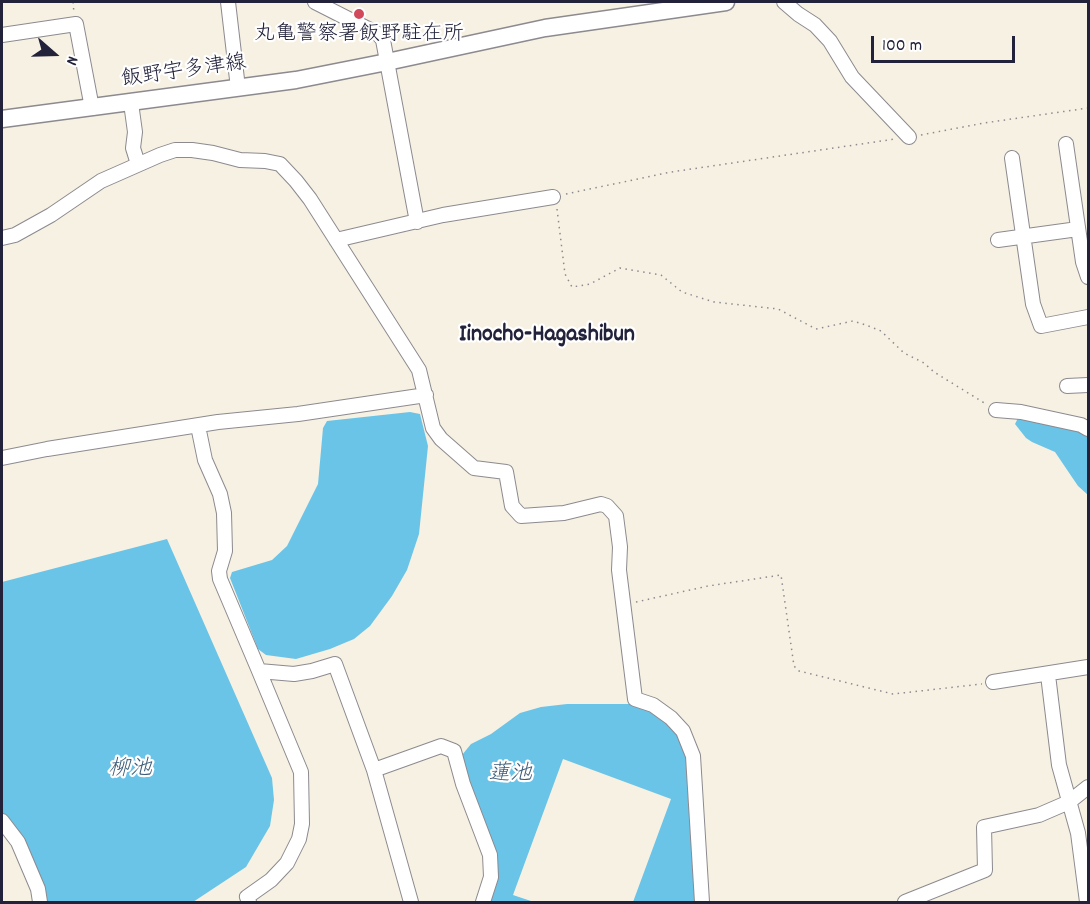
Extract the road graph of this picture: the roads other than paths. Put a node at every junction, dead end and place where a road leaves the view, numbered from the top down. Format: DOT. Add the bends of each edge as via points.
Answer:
graph roads {
  1 [pos="228,2"];
  2 [pos="315,2"];
  3 [pos="726,2"];
  4 [pos="784,2"];
  5 [pos="2,35"];
  6 [pos="387,66"];
  7 [pos="238,88"];
  8 [pos="131,103"];
  9 [pos="92,108"];
  10 [pos="2,119"];
  11 [pos="909,137"];
  12 [pos="1066,144"];
  13 [pos="1012,158"];
  14 [pos="138,164"];
  15 [pos="553,197"];
  16 [pos="417,222"];
  17 [pos="1078,229"];
  18 [pos="1024,237"];
  19 [pos="2,238"];
  20 [pos="336,240"];
  21 [pos="998,240"];
  22 [pos="1089,277"];
  23 [pos="1089,317"];
  24 [pos="1089,385"];
  25 [pos="1067,386"];
  26 [pos="426,395"];
  27 [pos="996,410"];
  28 [pos="198,426"];
  29 [pos="1089,429"];
  30 [pos="2,458"];
  31 [pos="1089,667"];
  32 [pos="259,671"];
  33 [pos="1048,675"];
  34 [pos="993,682"];
  35 [pos="374,770"];
  36 [pos="1089,787"];
  37 [pos="1069,802"];
  38 [pos="2,821"];
  39 [pos="40,903"];
  40 [pos="249,903"];
  41 [pos="411,903"];
  42 [pos="483,903"];
  43 [pos="702,903"];
  44 [pos="905,903"];
  45 [pos="1087,903"];
  1 -- 7 [label="street"];
  2 -- 6 [label="street" via="378,34 383,40"];
  3 -- 6 [label="main road, 飯野宇多津線" via="545,28"];
  4 -- 11 [label="street" via="830,40 852,77"];
  5 -- 9 [label="street" via="76,24"];
  6 -- 7 [label="main road, 飯野宇多津線"];
  6 -- 16 [label="street"];
  7 -- 8 [label="main road, 飯野宇多津線"];
  8 -- 9 [label="main road, 飯野宇多津線"];
  8 -- 14 [label="street" via="133,148"];
  9 -- 10 [label="main road, 飯野宇多津線"];
  12 -- 17 [label="street"];
  13 -- 18 [label="street"];
  14 -- 19 [label="street" via="101,181 15,235"];
  14 -- 20 [label="street" via="175,150 192,150 280,164 310,199"];
  15 -- 16 [label="street"];
  16 -- 20 [label="street"];
  17 -- 18 [label="street"];
  17 -- 22 [label="street"];
  18 -- 21 [label="street"];
  18 -- 23 [label="street" via="1033,304 1041,326"];
  20 -- 26 [label="street" via="419,370"];
  24 -- 25 [label="street"];
  26 -- 28 [label="street"];
  26 -- 43 [label="street" via="433,428 441,439 474,468 506,472 512,506 521,516 564,513 600,504 616,516 635,699 653,705 671,718 686,737 693,756"];
  27 -- 29 [label="street" via="1031,414"];
  28 -- 30 [label="street"];
  28 -- 32 [label="street" via="224,513 225,551 220,579"];
  31 -- 33 [label="street"];
  32 -- 35 [label="street" via="294,674 335,664"];
  32 -- 40 [label="street" via="301,772 303,824 287,863 248,897"];
  33 -- 34 [label="street"];
  33 -- 37 [label="street" via="1059,765"];
  35 -- 41 [label="street"];
  35 -- 42 [label="street" via="441,746 454,751 490,855 491,877"];
  36 -- 37 [label="street"];
  37 -- 44 [label="street" via="1039,815 984,827 985,870"];
  37 -- 45 [label="street" via="1078,833"];
  38 -- 39 [label="street" via="18,842"];
}
